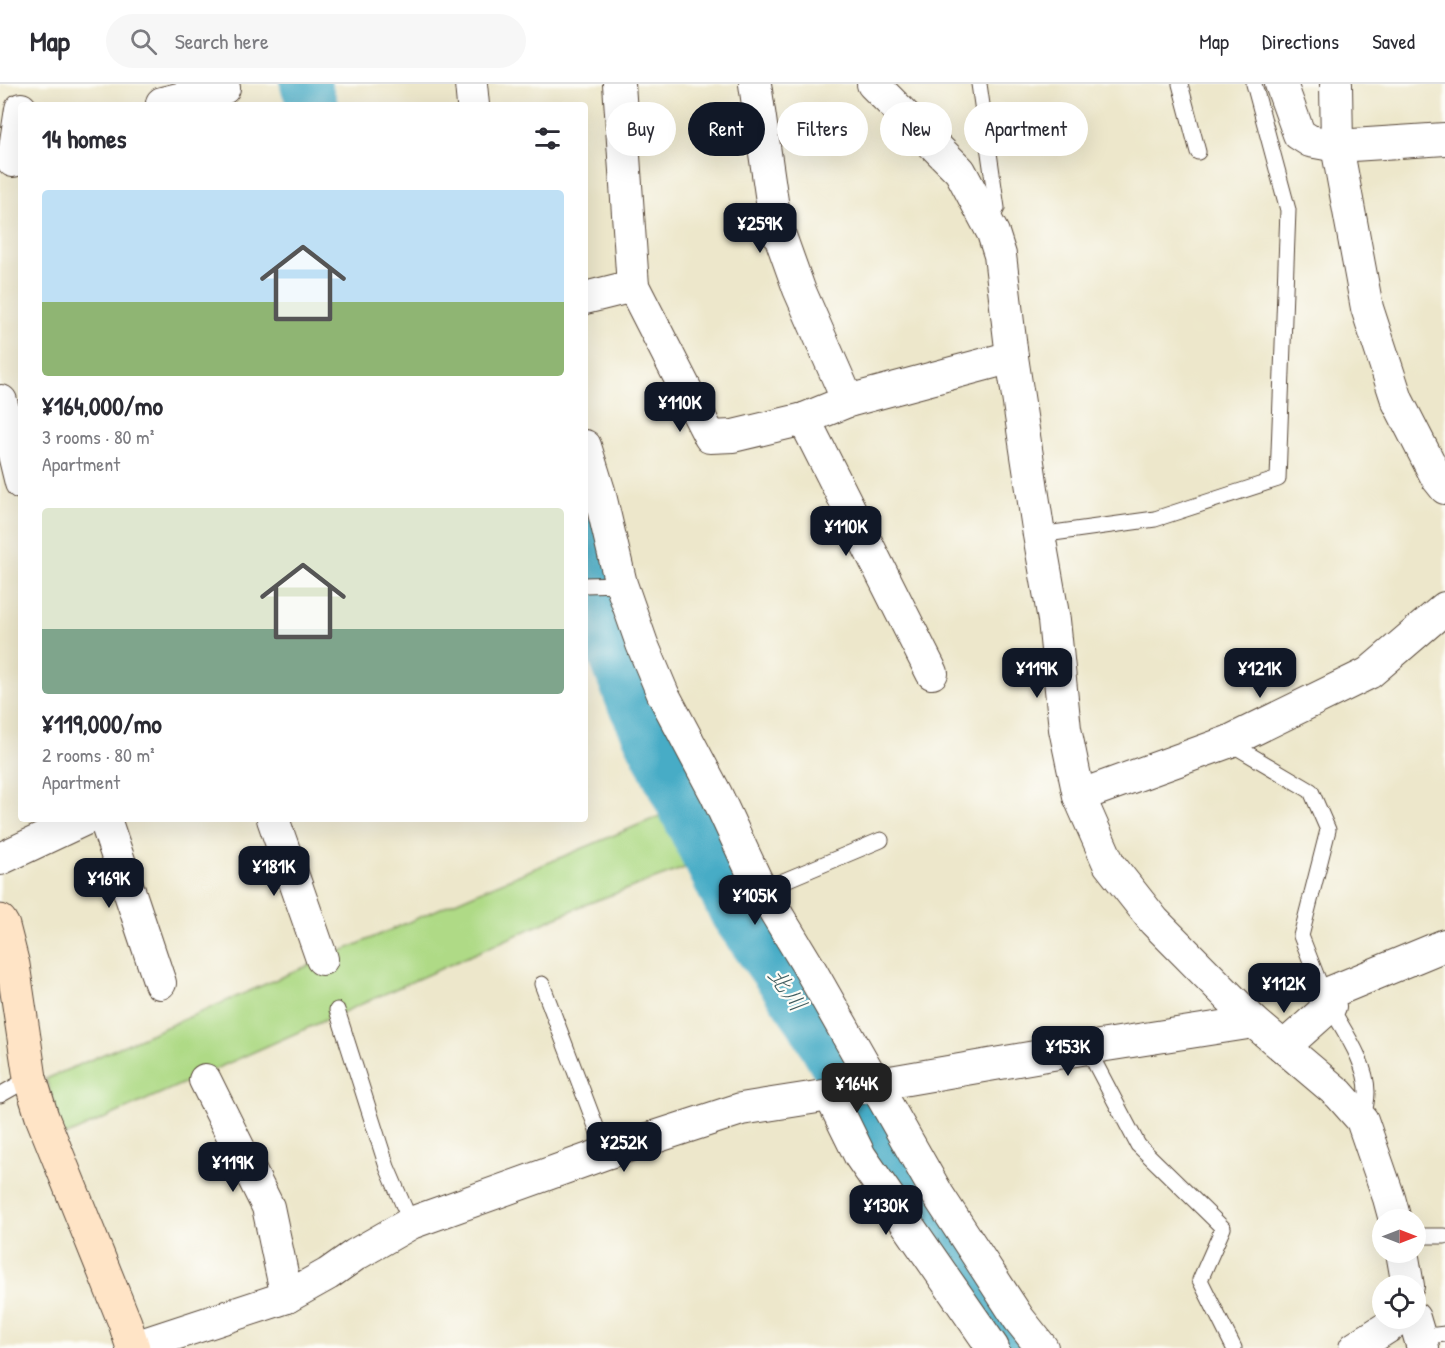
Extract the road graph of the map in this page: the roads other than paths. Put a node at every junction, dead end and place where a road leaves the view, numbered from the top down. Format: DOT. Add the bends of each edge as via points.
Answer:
graph roads {
  1 [pos="25,84"];
  2 [pos="471,84"];
  3 [pos="620,84"];
  4 [pos="755,84"];
  5 [pos="873,84"];
  6 [pos="979,84"];
  7 [pos="1180,84"];
  8 [pos="1254,84"];
  9 [pos="1281,84"];
  10 [pos="1335,84"];
  11 [pos="226,92"];
  12 [pos="22,102"];
  13 [pos="168,102"];
  14 [pos="473,102"];
  15 [pos="18,127"];
  16 [pos="1445,139"];
  17 [pos="1337,146"];
  18 [pos="1198,152"];
  19 [pos="13,161"];
  20 [pos="989,224"];
  21 [pos="633,286"];
  22 [pos="588,297"];
  23 [pos="1012,357"];
  24 [pos="7,400"];
  25 [pos="848,401"];
  26 [pos="804,419"];
  27 [pos="588,456"];
  28 [pos="18,465"];
  29 [pos="1445,488"];
  30 [pos="1039,535"];
  31 [pos="618,584"];
  32 [pos="588,585"];
  33 [pos="1445,608"];
  34 [pos="932,673"];
  35 [pos="1228,742"];
  36 [pos="1079,796"];
  37 [pos="79,822"];
  38 [pos="106,822"];
  39 [pos="274,822"];
  40 [pos="881,840"];
  41 [pos="0,859"];
  42 [pos="762,890"];
  43 [pos="0,921"];
  44 [pos="1445,945"];
  45 [pos="322,959"];
  46 [pos="160,983"];
  47 [pos="542,984"];
  48 [pos="1327,1000"];
  49 [pos="337,1010"];
  50 [pos="1254,1022"];
  51 [pos="1284,1047"];
  52 [pos="1087,1048"];
  53 [pos="30,1078"];
  54 [pos="205,1080"];
  55 [pos="875,1085"];
  56 [pos="0,1095"];
  57 [pos="830,1095"];
  58 [pos="1362,1120"];
  59 [pos="606,1153"];
  60 [pos="1392,1209"];
  61 [pos="411,1223"];
  62 [pos="1426,1236"];
  63 [pos="1445,1236"];
  64 [pos="287,1297"];
  65 [pos="1421,1331"];
  66 [pos="133,1348"];
  67 [pos="993,1348"];
  68 [pos="1042,1348"];
  69 [pos="1234,1348"];
  70 [pos="1355,1348"];
  1 -- 12 [label="street"];
  2 -- 14 [label="street"];
  3 -- 21 [label="street"];
  4 -- 25 [label="street" via="775,222 799,289"];
  5 -- 20 [label="street" via="960,171"];
  6 -- 20 [label="lane" via="997,208"];
  7 -- 18 [label="lane"];
  8 -- 30 [label="lane" via="1288,210 1278,479 1155,519"];
  9 -- 17 [label="street" via="1299,134 1310,141"];
  10 -- 17 [label="street"];
  11 -- 13 [label="street"];
  15 -- 19 [label="street"];
  16 -- 17 [label="street"];
  17 -- 29 [label="street" via="1367,308 1396,400"];
  20 -- 23 [label="street" via="1000,255"];
  21 -- 22 [label="street"];
  21 -- 26 [label="street" via="710,437 733,436"];
  23 -- 25 [label="street"];
  23 -- 30 [label="street"];
  24 -- 28 [label="street"];
  25 -- 26 [label="street"];
  26 -- 34 [label="street"];
  27 -- 31 [label="street"];
  30 -- 36 [label="street" via="1054,620 1065,729"];
  31 -- 32 [label="lane"];
  31 -- 42 [label="street" via="663,694"];
  33 -- 35 [label="street" via="1369,673"];
  35 -- 36 [label="street"];
  35 -- 48 [label="lane" via="1311,791 1328,830 1301,936"];
  36 -- 50 [label="street" via="1109,864 1154,921"];
  37 -- 41 [label="street"];
  38 -- 46 [label="street"];
  39 -- 45 [label="street"];
  40 -- 42 [label="lane"];
  42 -- 55 [label="street"];
  43 -- 53 [label="street" via="13,965"];
  44 -- 48 [label="street"];
  47 -- 59 [label="lane"];
  48 -- 51 [label="street"];
  48 -- 58 [label="lane" via="1363,1066 1367,1090"];
  49 -- 61 [label="lane" via="387,1167"];
  50 -- 51 [label="street"];
  50 -- 52 [label="street"];
  51 -- 58 [label="street" via="1339,1094"];
  52 -- 55 [label="street"];
  52 -- 69 [label="lane" via="1138,1144 1223,1228 1200,1280"];
  53 -- 56 [label="lane"];
  53 -- 66 [label="street"];
  54 -- 64 [label="street" via="268,1207"];
  55 -- 57 [label="street"];
  55 -- 68 [label="street" via="938,1196"];
  57 -- 59 [label="street" via="741,1109"];
  57 -- 67 [label="street" via="860,1156"];
  58 -- 60 [label="street"];
  59 -- 61 [label="street"];
  61 -- 64 [label="street"];
  62 -- 63 [label="lane"];
  64 -- 66 [label="street"];
  65 -- 70 [label="street"];
}
